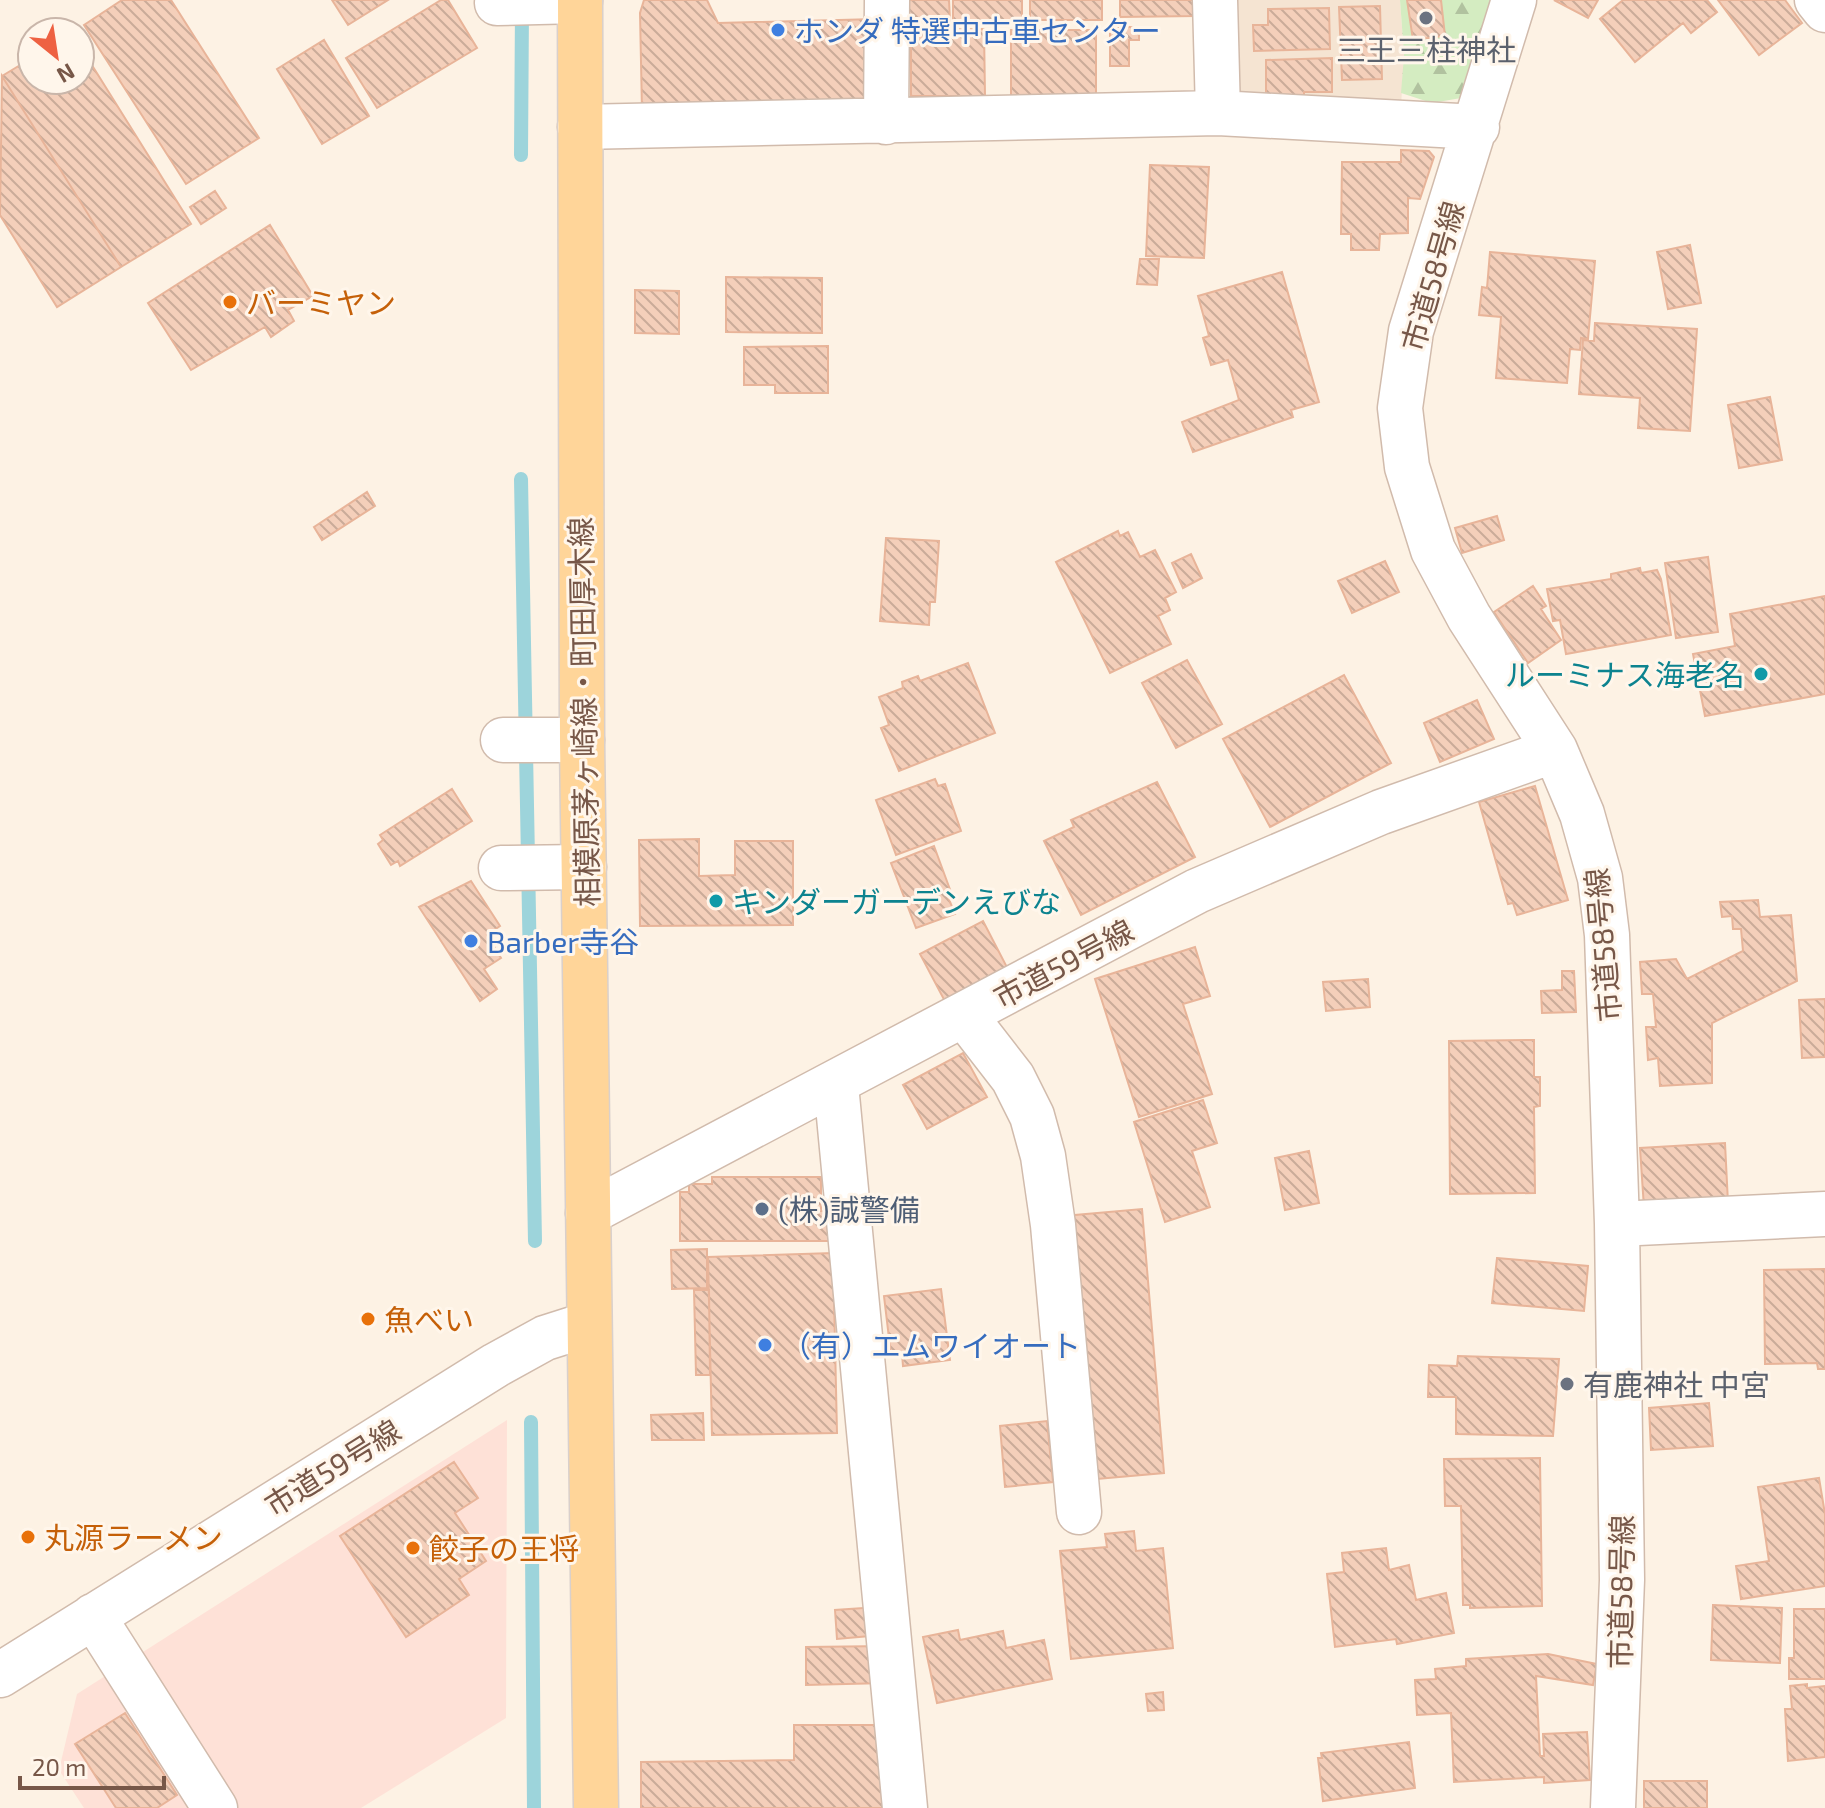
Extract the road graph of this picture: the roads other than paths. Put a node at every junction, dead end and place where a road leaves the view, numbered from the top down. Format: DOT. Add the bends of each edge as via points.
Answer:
graph roads {
  1 [pos="887,0"];
  2 [pos="1215,0"];
  3 [pos="1514,0"];
  4 [pos="1817,0"];
  5 [pos="548,2"];
  6 [pos="1825,10"];
  7 [pos="1218,113"];
  8 [pos="886,122"];
  9 [pos="580,127"];
  10 [pos="1477,127"];
  11 [pos="1555,750"];
  12 [pos="965,1016"];
  13 [pos="836,1085"];
  14 [pos="588,1213"];
  15 [pos="1825,1214"];
  16 [pos="1617,1224"];
  17 [pos="589,1324"];
  18 [pos="1079,1512"];
  19 [pos="93,1616"];
  20 [pos="0,1675"];
  21 [pos="215,1808"];
  22 [pos="596,1808"];
  23 [pos="905,1808"];
  24 [pos="1613,1808"];
  1 -- 8 [label="street"];
  2 -- 7 [label="street"];
  3 -- 10 [label="street, 市道58号線"];
  4 -- 6 [label="street"];
  5 -- 9 [label="main road, 相模原茅ヶ崎線・町田厚木線"];
  7 -- 8 [label="street"];
  7 -- 10 [label="street"];
  8 -- 9 [label="street"];
  9 -- 14 [label="main road, 相模原茅ヶ崎線・町田厚木線" via="536,867"];
  10 -- 11 [label="street, 市道58号線" via="1411,331 1400,408 1407,467 1447,578"];
  11 -- 12 [label="street, 市道59号線" via="1381,812 1197,891"];
  11 -- 16 [label="street, 市道58号線" via="1582,814 1600,878 1607,935"];
  12 -- 13 [label="street, 市道59号線"];
  12 -- 18 [label="street" via="1013,1078 1032,1116 1043,1156"];
  13 -- 14 [label="street, 市道59号線"];
  13 -- 23 [label="street"];
  14 -- 17 [label="main road, 相模原茅ヶ崎線・町田厚木線"];
  15 -- 16 [label="street"];
  16 -- 24 [label="street, 市道58号線" via="1622,1580"];
  17 -- 19 [label="street, 市道59号線" via="545,1338 496,1365"];
  17 -- 22 [label="main road, 相模原茅ヶ崎線・町田厚木線"];
  19 -- 20 [label="street, 市道59号線"];
  19 -- 21 [label="street"];
}
